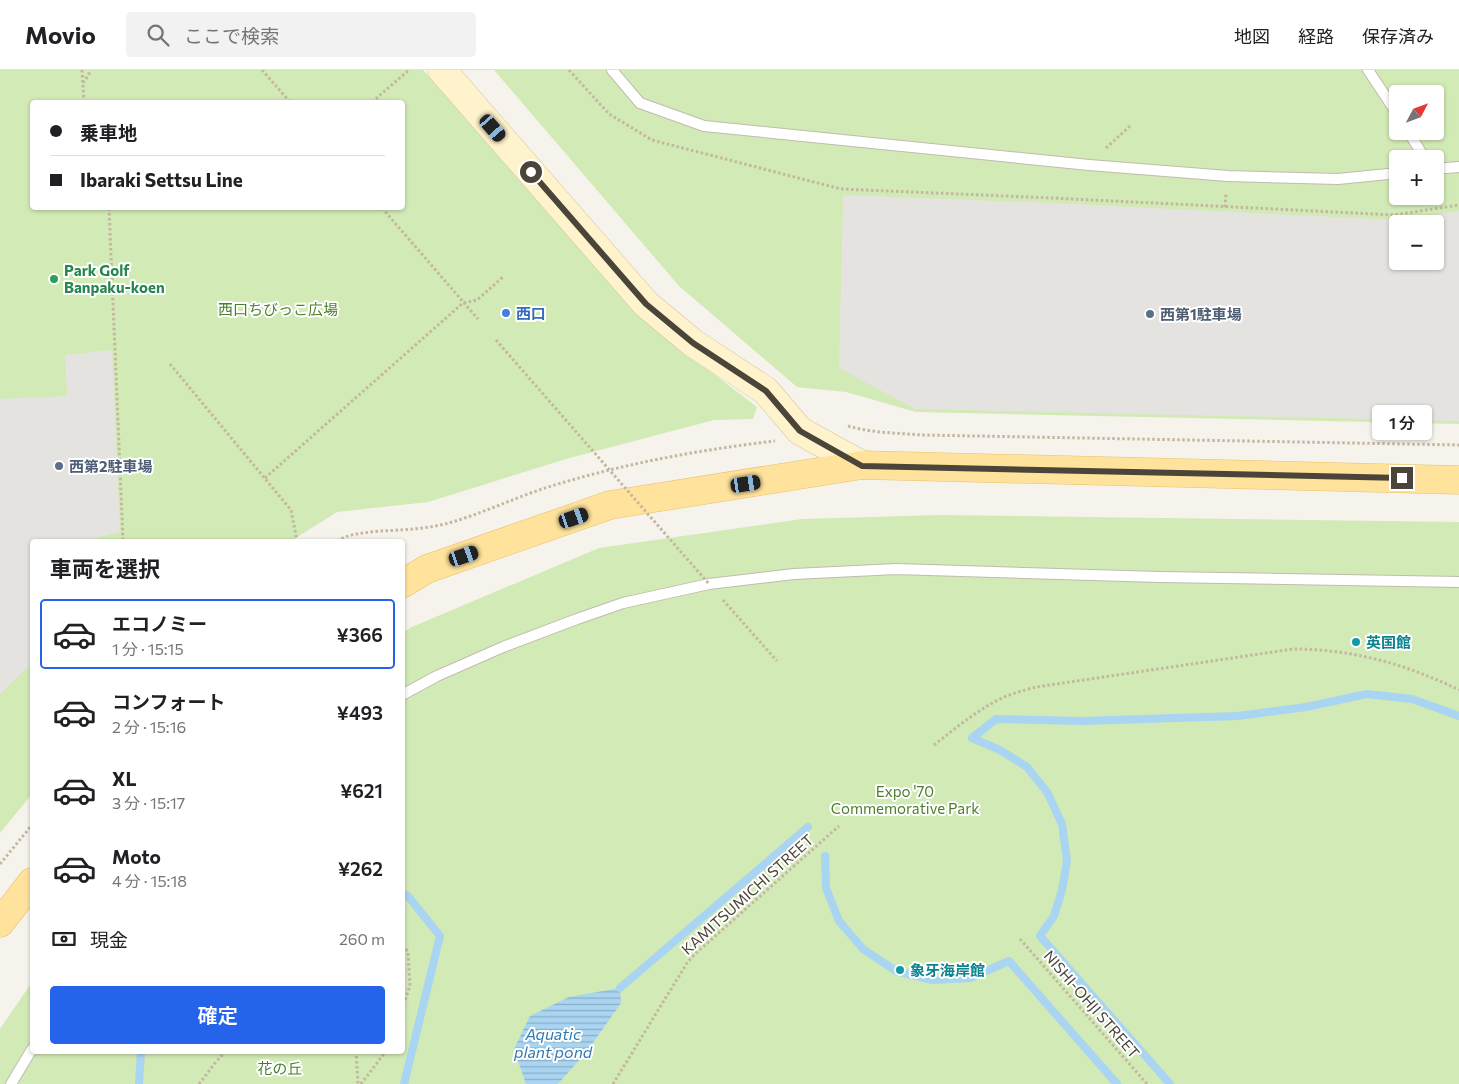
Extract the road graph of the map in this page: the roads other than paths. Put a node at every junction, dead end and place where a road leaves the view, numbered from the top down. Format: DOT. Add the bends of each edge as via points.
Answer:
graph roads {
  1 [pos="442,70"];
  2 [pos="612,70"];
  3 [pos="1368,70"];
  4 [pos="1389,102"];
  5 [pos="1459,166"];
  6 [pos="1444,168"];
  7 [pos="1389,174"];
  8 [pos="862,466"];
  9 [pos="1459,480"];
  10 [pos="405,582"];
  11 [pos="1459,582"];
  12 [pos="405,693"];
  13 [pos="30,885"];
  14 [pos="0,923"];
  15 [pos="30,1052"];
  16 [pos="11,1084"];
  1 -- 8 [label="main road" via="646,304 693,343 766,391 800,431"];
  2 -- 7 [label="lane" via="640,103 704,126 1228,176 1338,179"];
  3 -- 4 [label="lane"];
  5 -- 6 [label="lane"];
  8 -- 9 [label="main road"];
  8 -- 10 [label="main road" via="610,505 427,570"];
  11 -- 12 [label="lane" via="896,569 794,574 709,584 623,603 503,647"];
  13 -- 14 [label="main road"];
  15 -- 16 [label="lane"];
}
